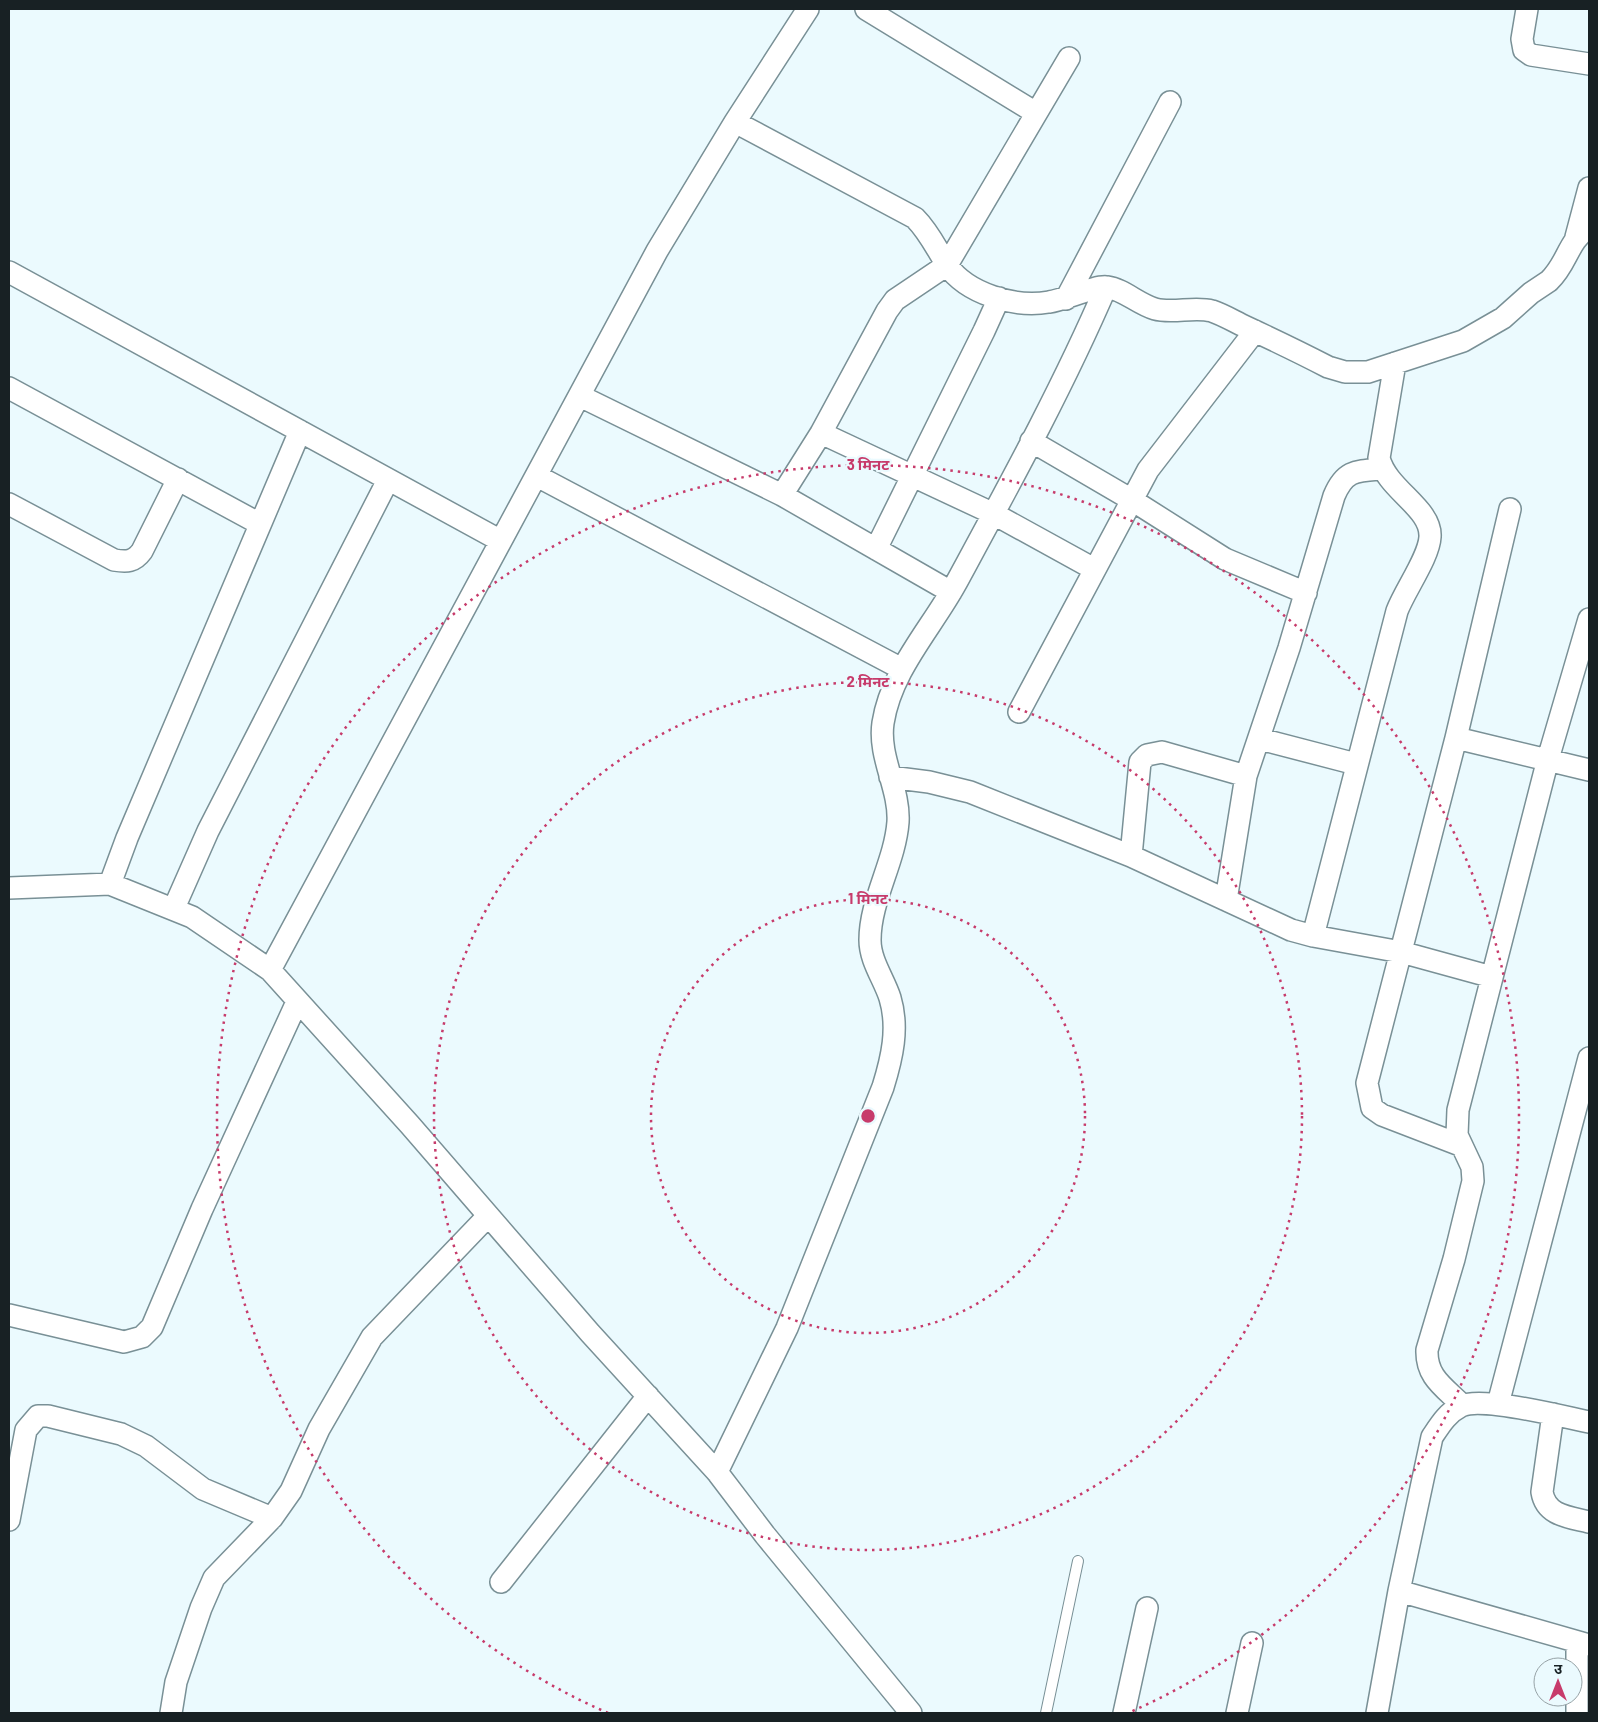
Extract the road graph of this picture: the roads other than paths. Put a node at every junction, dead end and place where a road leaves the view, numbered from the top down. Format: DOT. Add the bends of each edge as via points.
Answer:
graph roads {
  1 [pos="808,9"];
  2 [pos="866,9"];
  3 [pos="1527,9"];
  4 [pos="1069,58"];
  5 [pos="1589,64"];
  6 [pos="1170,102"];
  7 [pos="1036,113"];
  8 [pos="735,122"];
  9 [pos="1589,188"];
  10 [pos="1583,232"];
  11 [pos="947,265"];
  12 [pos="9,272"];
  13 [pos="1106,287"];
  14 [pos="999,298"];
  15 [pos="1066,299"];
  16 [pos="1255,331"];
  17 [pos="1395,363"];
  18 [pos="9,388"];
  19 [pos="580,396"];
  20 [pos="300,431"];
  21 [pos="821,433"];
  22 [pos="1031,441"];
  23 [pos="1382,469"];
  24 [pos="911,475"];
  25 [pos="537,476"];
  26 [pos="178,478"];
  27 [pos="388,480"];
  28 [pos="782,495"];
  29 [pos="1132,500"];
  30 [pos="9,504"];
  31 [pos="1510,508"];
  32 [pos="994,514"];
  33 [pos="260,524"];
  34 [pos="500,541"];
  35 [pos="876,549"];
  36 [pos="1094,569"];
  37 [pos="951,592"];
  38 [pos="1306,593"];
  39 [pos="1589,619"];
  40 [pos="902,669"];
  41 [pos="1018,712"];
  42 [pos="1456,738"];
  43 [pos="1260,739"];
  44 [pos="1548,759"];
  45 [pos="1356,764"];
  46 [pos="1589,770"];
  47 [pos="1246,776"];
  48 [pos="890,777"];
  49 [pos="1131,856"];
  50 [pos="110,884"];
  51 [pos="9,888"];
  52 [pos="1226,900"];
  53 [pos="174,908"];
  54 [pos="1313,936"];
  55 [pos="1400,952"];
  56 [pos="270,970"];
  57 [pos="1492,977"];
  58 [pos="297,1002"];
  59 [pos="1589,1058"];
  60 [pos="1582,1117"];
  61 [pos="1460,1145"];
  62 [pos="488,1216"];
  63 [pos="9,1316"];
  64 [pos="648,1396"];
  65 [pos="1498,1404"];
  66 [pos="1462,1405"];
  67 [pos="1553,1414"];
  68 [pos="1589,1422"];
  69 [pos="717,1472"];
  70 [pos="272,1518"];
  71 [pos="9,1520"];
  72 [pos="1589,1522"];
  73 [pos="1078,1561"];
  74 [pos="500,1582"];
  75 [pos="1399,1591"];
  76 [pos="1146,1608"];
  77 [pos="1252,1643"];
  78 [pos="1583,1644"];
  79 [pos="171,1713"];
  80 [pos="911,1713"];
  81 [pos="1046,1713"];
  82 [pos="1124,1713"];
  83 [pos="1237,1713"];
  84 [pos="1377,1713"];
  85 [pos="1577,1713"];
  1 -- 8 [label="street"];
  2 -- 7 [label="street"];
  3 -- 5 [label="street" via="1522,38 1524,50 1531,55"];
  4 -- 7 [label="street"];
  6 -- 15 [label="street"];
  7 -- 11 [label="street"];
  8 -- 11 [label="street" via="915,218 928,231"];
  8 -- 19 [label="street" via="657,252"];
  9 -- 10 [label="street"];
  10 -- 17 [label="street" via="1558,272 1503,318 1463,341"];
  11 -- 14 [label="street" via="958,278"];
  11 -- 21 [label="street" via="918,282 887,311"];
  12 -- 20 [label="street"];
  13 -- 15 [label="street"];
  13 -- 16 [label="street" via="1157,310 1210,311"];
  13 -- 22 [label="street" via="1079,349"];
  14 -- 15 [label="street" via="1038,304"];
  14 -- 24 [label="street"];
  16 -- 17 [label="street" via="1345,372 1368,372"];
  16 -- 29 [label="street" via="1148,470"];
  17 -- 23 [label="street" via="1379,448"];
  18 -- 26 [label="street"];
  19 -- 25 [label="street"];
  19 -- 28 [label="street"];
  20 -- 27 [label="street"];
  20 -- 33 [label="street"];
  21 -- 24 [label="street"];
  21 -- 28 [label="street"];
  22 -- 29 [label="street"];
  22 -- 32 [label="street"];
  23 -- 38 [label="street" via="1357,471 1339,483"];
  23 -- 45 [label="street" via="1421,512 1428,522 1430,537 1426,553 1397,611"];
  24 -- 32 [label="street"];
  24 -- 35 [label="street"];
  25 -- 34 [label="street"];
  25 -- 40 [label="street"];
  26 -- 30 [label="street" via="142,551 136,559 126,562 114,560"];
  26 -- 33 [label="street"];
  27 -- 34 [label="street"];
  27 -- 53 [label="street" via="208,831"];
  28 -- 35 [label="street"];
  29 -- 36 [label="street"];
  29 -- 38 [label="street" via="1224,559"];
  31 -- 42 [label="street"];
  32 -- 36 [label="street"];
  32 -- 37 [label="street"];
  33 -- 50 [label="street"];
  34 -- 56 [label="street"];
  35 -- 37 [label="street"];
  36 -- 41 [label="street"];
  37 -- 40 [label="street"];
  38 -- 43 [label="street"];
  39 -- 44 [label="street"];
  40 -- 48 [label="street" via="883,725"];
  42 -- 44 [label="street"];
  42 -- 55 [label="street"];
  43 -- 45 [label="street"];
  43 -- 47 [label="street"];
  44 -- 46 [label="street"];
  44 -- 57 [label="street"];
  45 -- 54 [label="street"];
  47 -- 49 [label="street" via="1162,752 1146,755 1140,762"];
  47 -- 52 [label="street"];
  48 -- 49 [label="street" via="970,792"];
  48 -- 69 [label="street" via="897,801 898,822 870,942 876,967 890,998 894,1023 893,1054 883,1087 787,1328"];
  49 -- 52 [label="street"];
  50 -- 51 [label="street"];
  50 -- 53 [label="street"];
  52 -- 54 [label="street" via="1265,919"];
  53 -- 56 [label="street" via="218,933"];
  54 -- 55 [label="street"];
  55 -- 57 [label="street"];
  55 -- 61 [label="street" via="1367,1082 1369,1100 1372,1108 1382,1115"];
  56 -- 58 [label="street"];
  57 -- 61 [label="street" via="1458,1110"];
  58 -- 62 [label="street"];
  58 -- 63 [label="street" via="152,1327 142,1337 124,1342"];
  59 -- 60 [label="street"];
  60 -- 65 [label="street"];
  61 -- 66 [label="street" via="1472,1167 1472,1181 1454,1259 1427,1350 1427,1361 1430,1373"];
  62 -- 64 [label="street"];
  62 -- 70 [label="street" via="372,1337 319,1429 291,1491"];
  64 -- 69 [label="street"];
  64 -- 74 [label="street"];
  65 -- 66 [label="street"];
  65 -- 67 [label="street"];
  66 -- 75 [label="street" via="1443,1419 1432,1437"];
  67 -- 68 [label="street"];
  67 -- 72 [label="street" via="1542,1492 1544,1502 1559,1515"];
  69 -- 80 [label="street"];
  70 -- 71 [label="street" via="203,1489 146,1446 121,1434 38,1416 26,1430"];
  70 -- 79 [label="street" via="214,1578 176,1682"];
  73 -- 81 [label="lane"];
  75 -- 78 [label="street"];
  75 -- 84 [label="street"];
  76 -- 82 [label="street"];
  77 -- 83 [label="street"];
  78 -- 85 [label="street"];
}
